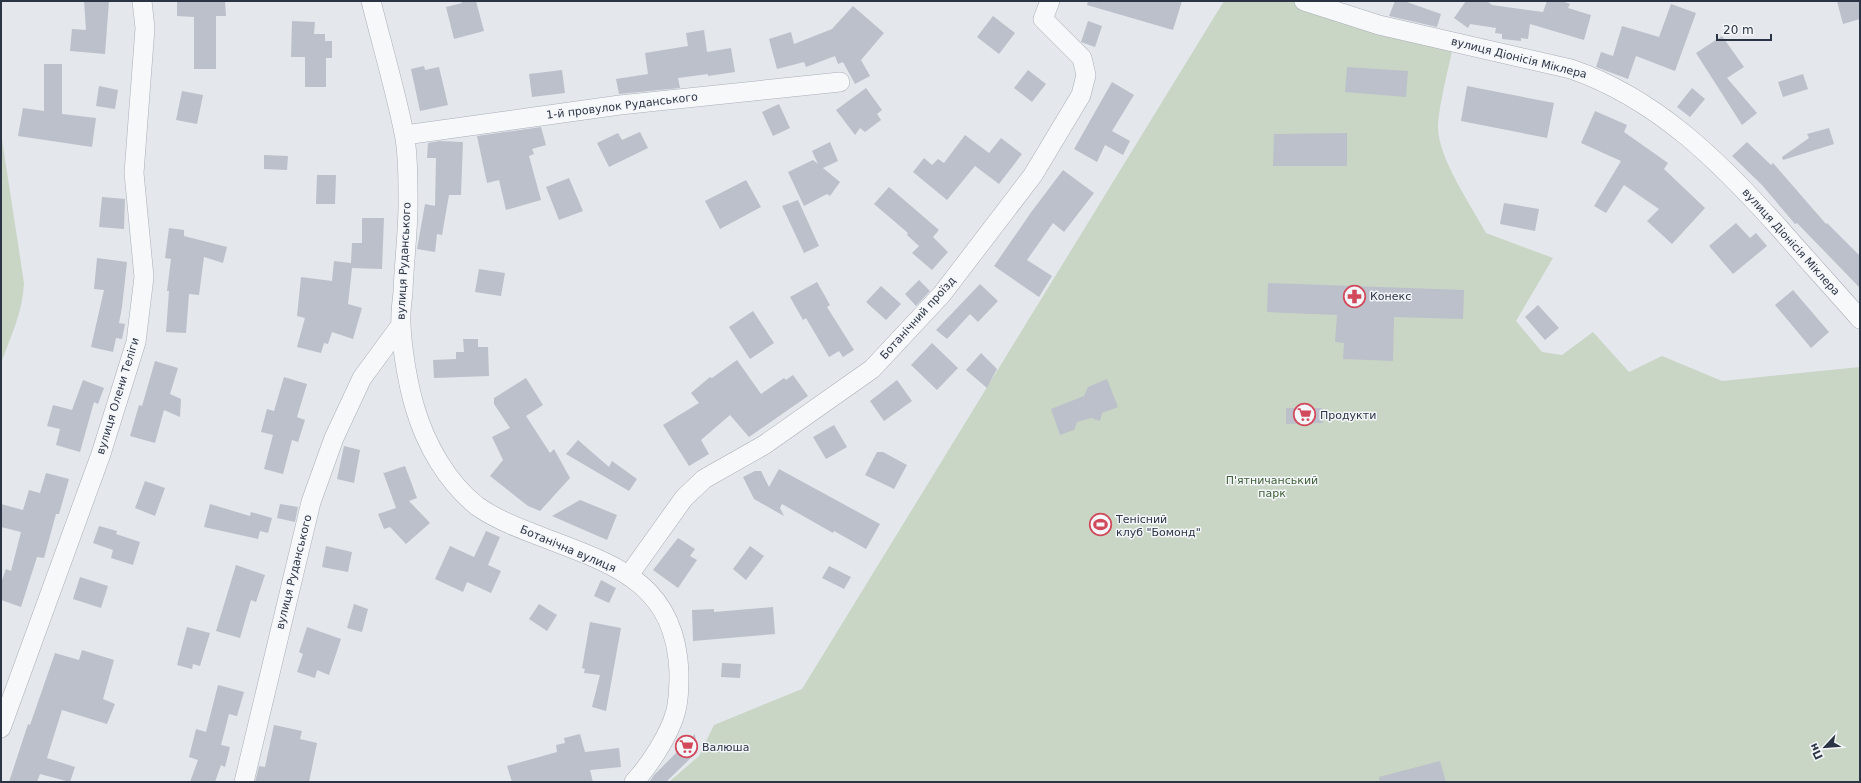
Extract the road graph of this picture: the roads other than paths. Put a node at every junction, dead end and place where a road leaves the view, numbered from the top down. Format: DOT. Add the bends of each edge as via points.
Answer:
graph roads {
  1 [pos="142,1"];
  2 [pos="371,1"];
  3 [pos="1050,1"];
  4 [pos="1304,1"];
  5 [pos="840,82"];
  6 [pos="405,135"];
  7 [pos="1860,318"];
  8 [pos="401,324"];
  9 [pos="629,575"];
  10 [pos="1,728"];
  11 [pos="244,782"];
  12 [pos="634,782"];
  1 -- 10 [label="street, вулиця Олени Теліги" via="145,28 134,173 144,277 136,342 101,454"];
  2 -- 6 [label="street, вулиця Руданського"];
  3 -- 9 [label="street, Ботанічний проїзд" via="1043,19 1082,58 1086,75 1081,95 1033,175 942,294 872,369 764,445 704,480 684,498"];
  4 -- 7 [label="street, вулиця Діонісія Міклера" via="1379,25 1571,69 1631,96 1665,118 1715,159"];
  5 -- 6 [label="street, 1-й провулок Руданського" via="620,105"];
  6 -- 8 [label="street, вулиця Руданського" via="408,196"];
  8 -- 9 [label="street, Ботанічна вулиця" via="415,408 441,466 456,486 478,506 508,524"];
  8 -- 11 [label="street, вулиця Руданського" via="362,378 334,438 314,495"];
  9 -- 12 [label="street, Ботанічна вулиця" via="660,605 672,627 678,651 679,685 675,714 661,744"];
}
